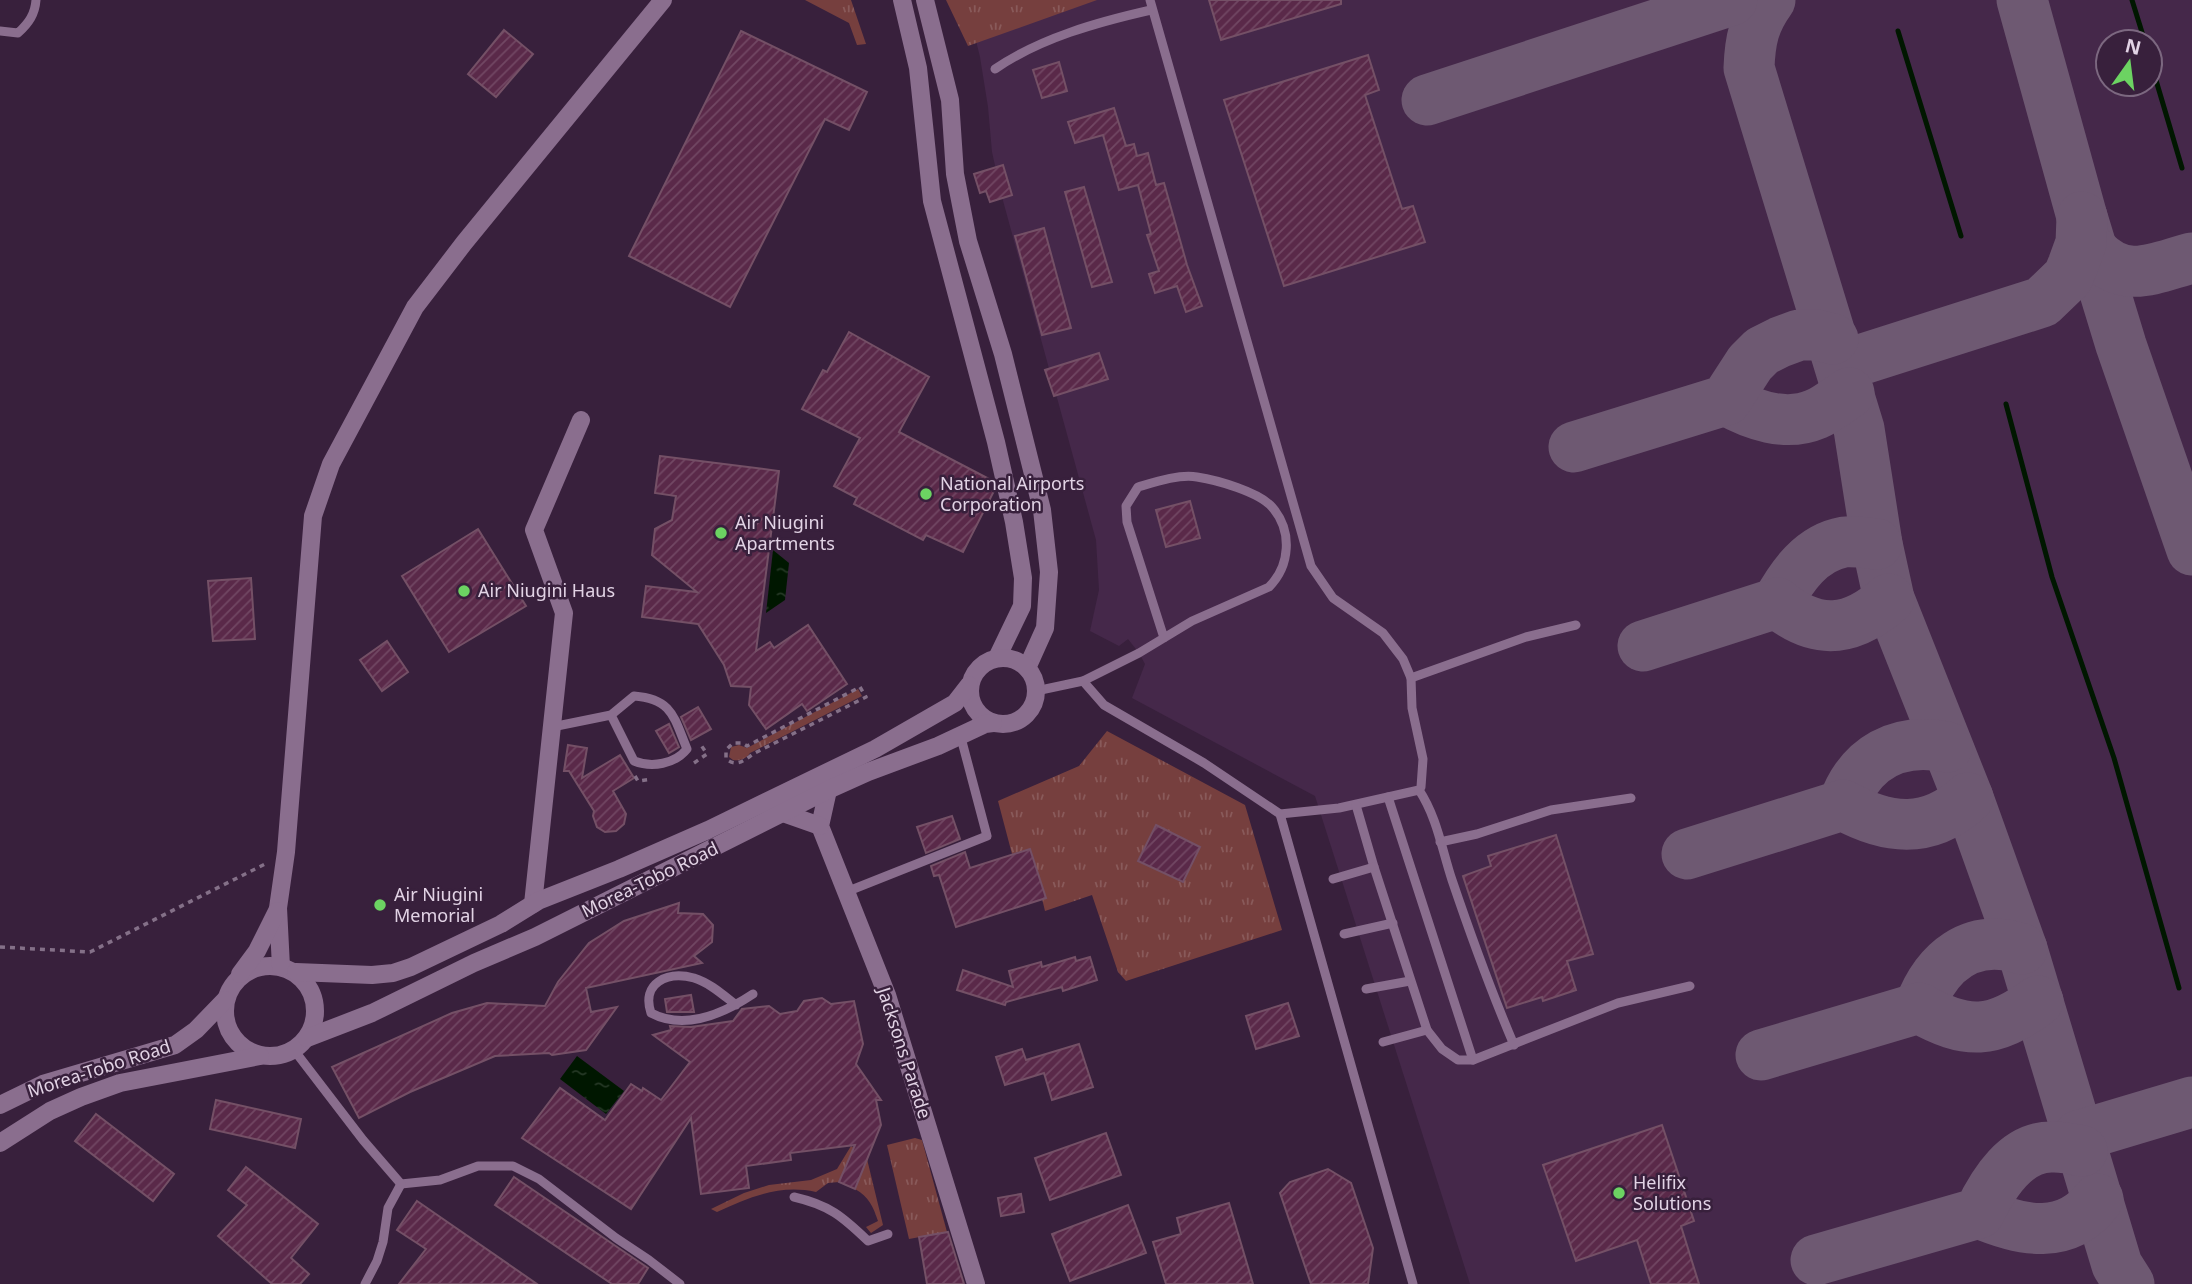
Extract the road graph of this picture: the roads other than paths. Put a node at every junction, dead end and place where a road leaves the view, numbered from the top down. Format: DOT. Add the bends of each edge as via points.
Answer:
graph roads {
  1 [pos="36,0"];
  2 [pos="663,0"];
  3 [pos="902,0"];
  4 [pos="925,0"];
  5 [pos="1150,5"];
  6 [pos="0,32"];
  7 [pos="995,69"];
  8 [pos="581,420"];
  9 [pos="1576,625"];
  10 [pos="1164,638"];
  11 [pos="998,658"];
  12 [pos="1027,668"];
  13 [pos="1411,678"];
  14 [pos="1083,681"];
  15 [pos="969,685"];
  16 [pos="1036,691"];
  17 [pos="611,715"];
  18 [pos="993,723"];
  19 [pos="552,727"];
  20 [pos="960,734"];
  21 [pos="828,790"];
  22 [pos="1419,790"];
  23 [pos="1388,797"];
  24 [pos="1631,798"];
  25 [pos="1356,805"];
  26 [pos="783,813"];
  27 [pos="1280,814"];
  28 [pos="820,826"];
  29 [pos="1440,842"];
  30 [pos="1374,867"];
  31 [pos="1333,879"];
  32 [pos="846,892"];
  33 [pos="533,904"];
  34 [pos="278,908"];
  35 [pos="1393,923"];
  36 [pos="1344,934"];
  37 [pos="288,969"];
  38 [pos="1410,981"];
  39 [pos="234,983"];
  40 [pos="1690,986"];
  41 [pos="1366,989"];
  42 [pos="752,995"];
  43 [pos="225,1000"];
  44 [pos="736,1005"];
  45 [pos="1427,1030"];
  46 [pos="1383,1042"];
  47 [pos="301,1044"];
  48 [pos="1514,1045"];
  49 [pos="260,1056"];
  50 [pos="1473,1060"];
  51 [pos="0,1105"];
  52 [pos="0,1143"];
  53 [pos="401,1184"];
  54 [pos="794,1197"];
  55 [pos="888,1234"];
  56 [pos="365,1284"];
  57 [pos="680,1284"];
  58 [pos="976,1284"];
  59 [pos="1413,1284"];
  1 -- 6 [label="lane" via="35,11 18,33"];
  2 -- 34 [label="main road" via="415,307 331,464 313,516"];
  3 -- 11 [label="main road" via="918,68 932,201 996,442 1023,578 1022,606"];
  4 -- 12 [label="main road" via="950,100 955,174 968,241 1003,354 1042,510 1049,572 1045,628"];
  5 -- 7 [label="lane" via="1056,38"];
  5 -- 13 [label="lane" via="1311,566 1333,598 1383,633"];
  8 -- 19 [label="main road" via="534,530 564,613"];
  9 -- 13 [label="lane" via="1526,637"];
  10 -- 10 [label="lane" via="1127,522 1126,506 1138,487 1195,476 1241,489 1271,506 1287,535 1284,565 1277,578 1269,587"];
  10 -- 14 [label="lane"];
  11 -- 12 [label="main road" via="1014,659"];
  11 -- 15 [label="main road" via="984,663"];
  12 -- 16 [label="main road"];
  13 -- 22 [label="lane" via="1423,760"];
  14 -- 16 [label="lane"];
  14 -- 27 [label="lane" via="1104,705"];
  15 -- 18 [label="main road" via="974,708"];
  15 -- 33 [label="main road, Morea-Tobo Road" via="955,702 875,749 708,830"];
  16 -- 18 [label="main road" via="1028,714 1017,722"];
  17 -- 17 [label="lane" via="635,761 649,766 680,757 687,749 670,710 652,698 634,696"];
  17 -- 19 [label="lane"];
  18 -- 20 [label="main road, Morea-Tobo Road"];
  19 -- 33 [label="main road"];
  20 -- 21 [label="main road, Morea-Tobo Road"];
  20 -- 32 [label="lane" via="987,836"];
  21 -- 26 [label="main road, Morea-Tobo Road"];
  21 -- 28 [label="main road"];
  22 -- 23 [label="lane"];
  22 -- 29 [label="lane" via="1431,808"];
  23 -- 25 [label="lane"];
  23 -- 50 [label="lane"];
  24 -- 29 [label="lane" via="1551,810"];
  25 -- 27 [label="lane"];
  25 -- 30 [label="lane"];
  26 -- 28 [label="main road"];
  26 -- 47 [label="main road, Morea-Tobo Road" via="517,945"];
  27 -- 59 [label="lane"];
  28 -- 32 [label="main road, Jacksons Parade"];
  29 -- 48 [label="lane"];
  30 -- 31 [label="lane"];
  30 -- 35 [label="lane"];
  32 -- 58 [label="main road, Jacksons Parade" via="894,1017"];
  33 -- 37 [label="main road, Morea-Tobo Road" via="501,924 393,973"];
  34 -- 37 [label="main road"];
  34 -- 39 [label="main road" via="257,951"];
  35 -- 36 [label="lane"];
  35 -- 38 [label="lane"];
  37 -- 39 [label="main road" via="263,966"];
  37 -- 47 [label="main road" via="310,988 316,1005 315,1022"];
  38 -- 41 [label="lane"];
  38 -- 45 [label="lane"];
  39 -- 43 [label="main road"];
  40 -- 48 [label="lane" via="1618,1003"];
  42 -- 44 [label="lane"];
  43 -- 49 [label="main road" via="224,1018 231,1035"];
  43 -- 51 [label="main road, Morea-Tobo Road" via="175,1045 43,1084"];
  44 -- 44 [label="lane" via="702,1020 663,1020 651,1013 647,1001 656,983 673,977 693,978"];
  45 -- 46 [label="lane"];
  45 -- 50 [label="lane" via="1458,1060"];
  47 -- 49 [label="main road" via="277,1056"];
  47 -- 53 [label="lane" via="363,1140"];
  48 -- 50 [label="lane"];
  49 -- 52 [label="main road, Morea-Tobo Road" via="120,1083 50,1111"];
  53 -- 56 [label="lane" via="388,1208 383,1242"];
  53 -- 57 [label="lane" via="440,1180 478,1166 513,1166 540,1179"];
  54 -- 55 [label="lane" via="818,1202 835,1212 868,1241"];
}
